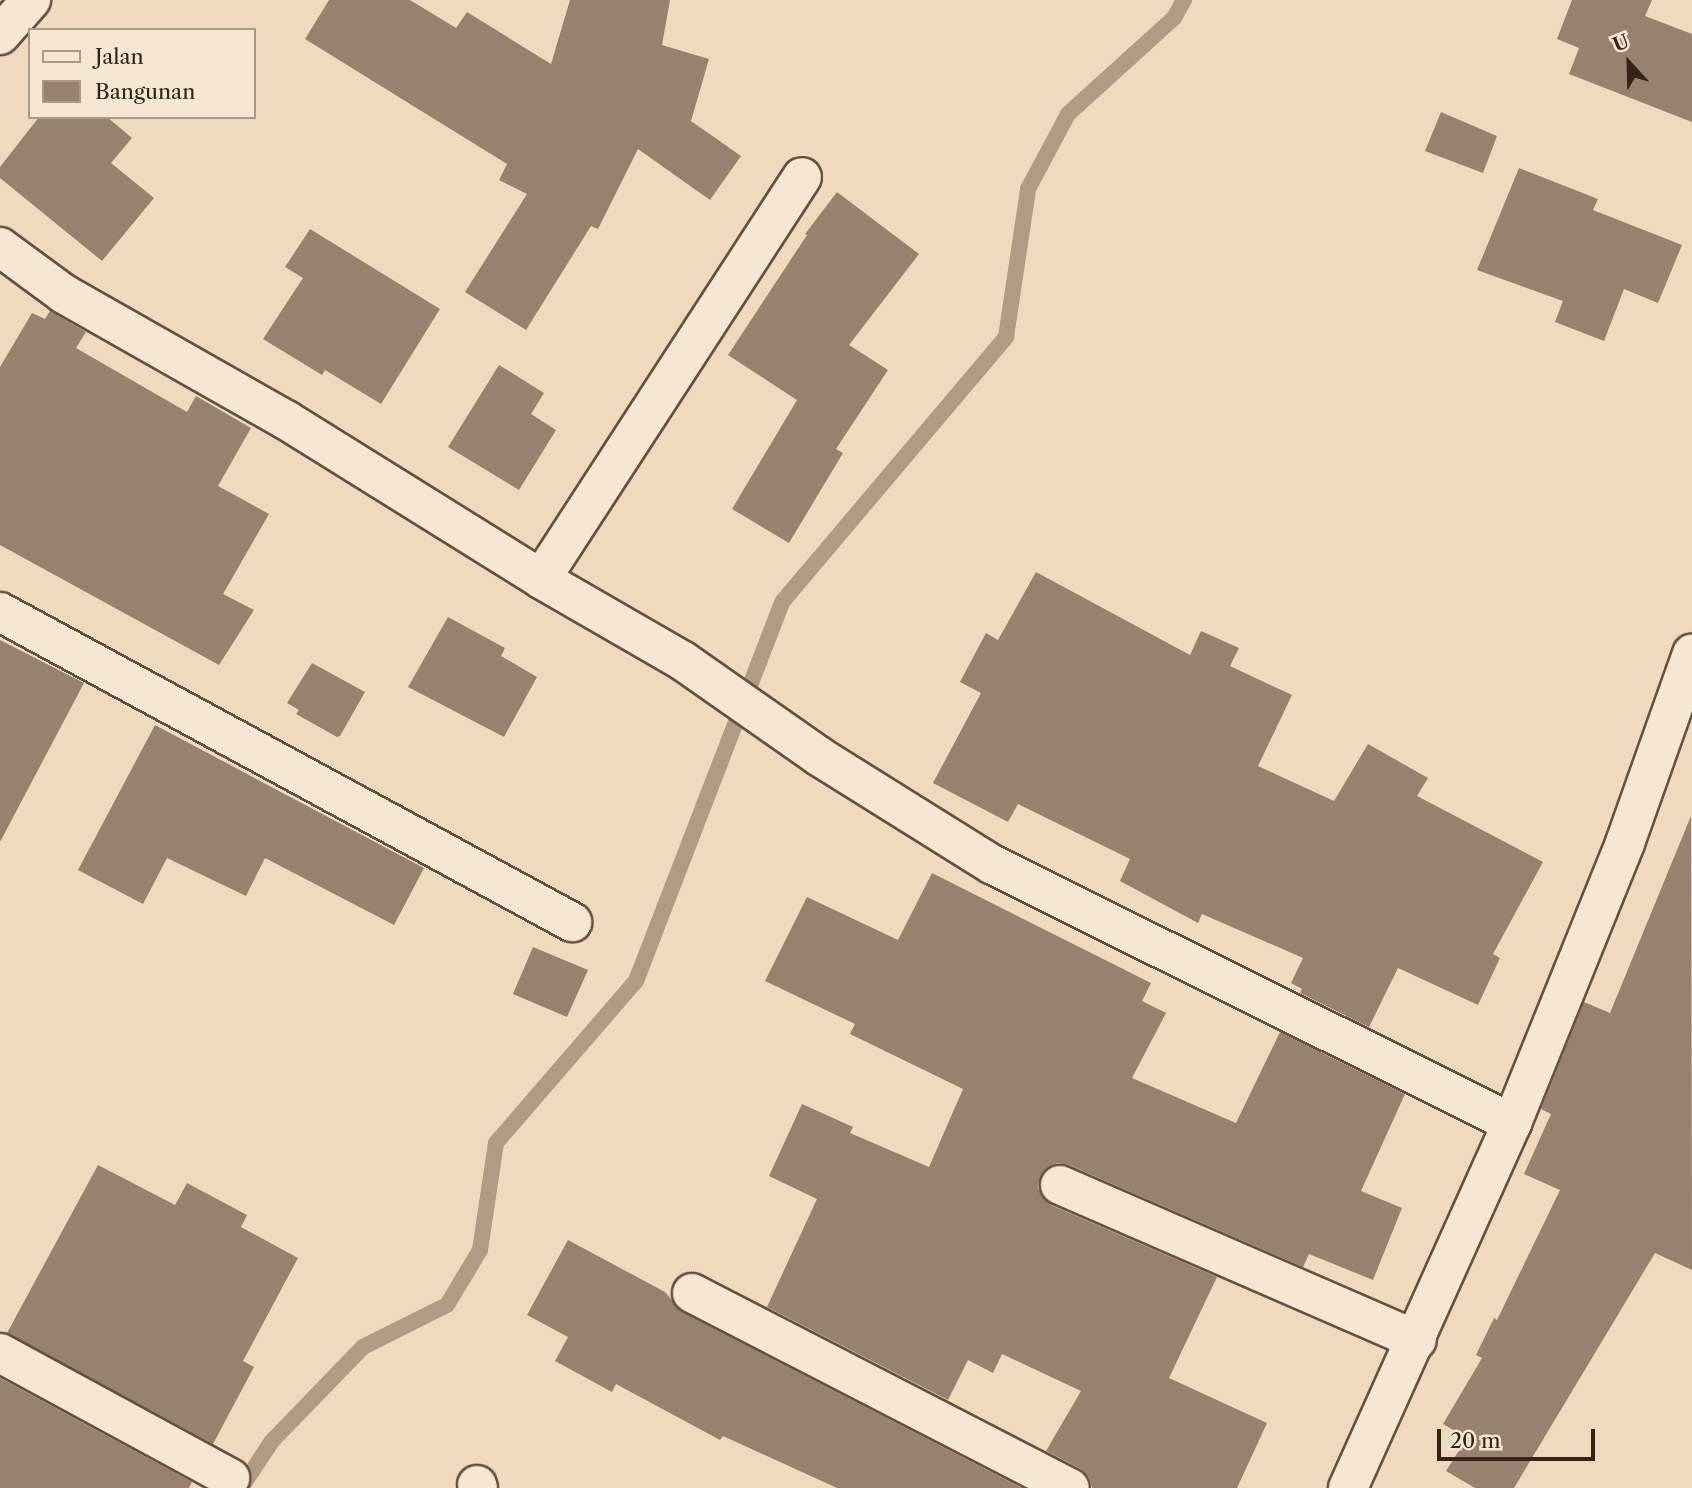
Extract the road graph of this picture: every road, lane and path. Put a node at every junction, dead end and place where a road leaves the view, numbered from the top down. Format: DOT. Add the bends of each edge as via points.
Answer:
graph roads {
  1 [pos="31,0"];
  2 [pos="0,35"];
  3 [pos="802,177"];
  4 [pos="0,247"];
  5 [pos="541,579"];
  6 [pos="0,612"];
  7 [pos="1692,654"];
  8 [pos="572,922"];
  9 [pos="1513,1124"];
  10 [pos="1060,1185"];
  11 [pos="692,1293"];
  12 [pos="1417,1340"];
  13 [pos="0,1353"];
  14 [pos="230,1478"];
  15 [pos="1070,1488"];
  16 [pos="1348,1488"];
  1 -- 2 [label="street"];
  3 -- 5 [label="street"];
  4 -- 5 [label="street" via="64,294 286,420"];
  5 -- 9 [label="street" via="682,661 820,757 993,865"];
  6 -- 8 [label="street"];
  7 -- 9 [label="street" via="1625,844"];
  9 -- 12 [label="street"];
  10 -- 12 [label="street"];
  11 -- 15 [label="street"];
  12 -- 16 [label="street"];
  13 -- 14 [label="street"];
}
